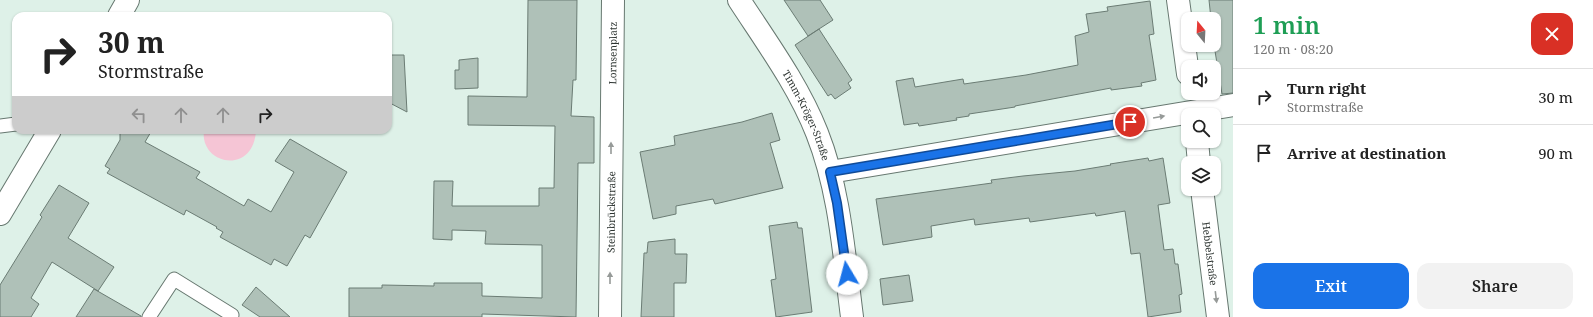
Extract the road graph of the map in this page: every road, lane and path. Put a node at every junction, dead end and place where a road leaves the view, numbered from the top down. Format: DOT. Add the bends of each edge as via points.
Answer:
graph roads {
  1 [pos="128,0"];
  2 [pos="613,0"];
  3 [pos="739,0"];
  4 [pos="1178,0"];
  5 [pos="121,12"];
  6 [pos="1186,60"];
  7 [pos="1233,105"];
  8 [pos="1192,106"];
  9 [pos="612,107"];
  10 [pos="12,124"];
  11 [pos="0,126"];
  12 [pos="44,134"];
  13 [pos="830,172"];
  14 [pos="1203,196"];
  15 [pos="0,214"];
  16 [pos="150,317"];
  17 [pos="231,317"];
  18 [pos="610,317"];
  19 [pos="852,317"];
  20 [pos="1218,317"];
  1 -- 5 [label="street"];
  2 -- 9 [label="street, Lornsenplatz"];
  3 -- 13 [label="street, Timm-Kröger-Straße" via="794,85 818,134"];
  4 -- 6 [label="street"];
  7 -- 8 [label="street"];
  13 -- 8 [label="street, one-way"];
  18 -- 9 [label="street, Steinbrückstraße, one-way"];
  10 -- 11 [label="lane"];
  12 -- 15 [label="street"];
  13 -- 19 [label="street, Timm-Kröger-Straße" via="837,203"];
  14 -- 20 [label="street, Hebbelstraße, one-way"];
  16 -- 17 [label="lane" via="174,279 232,315"];
}
